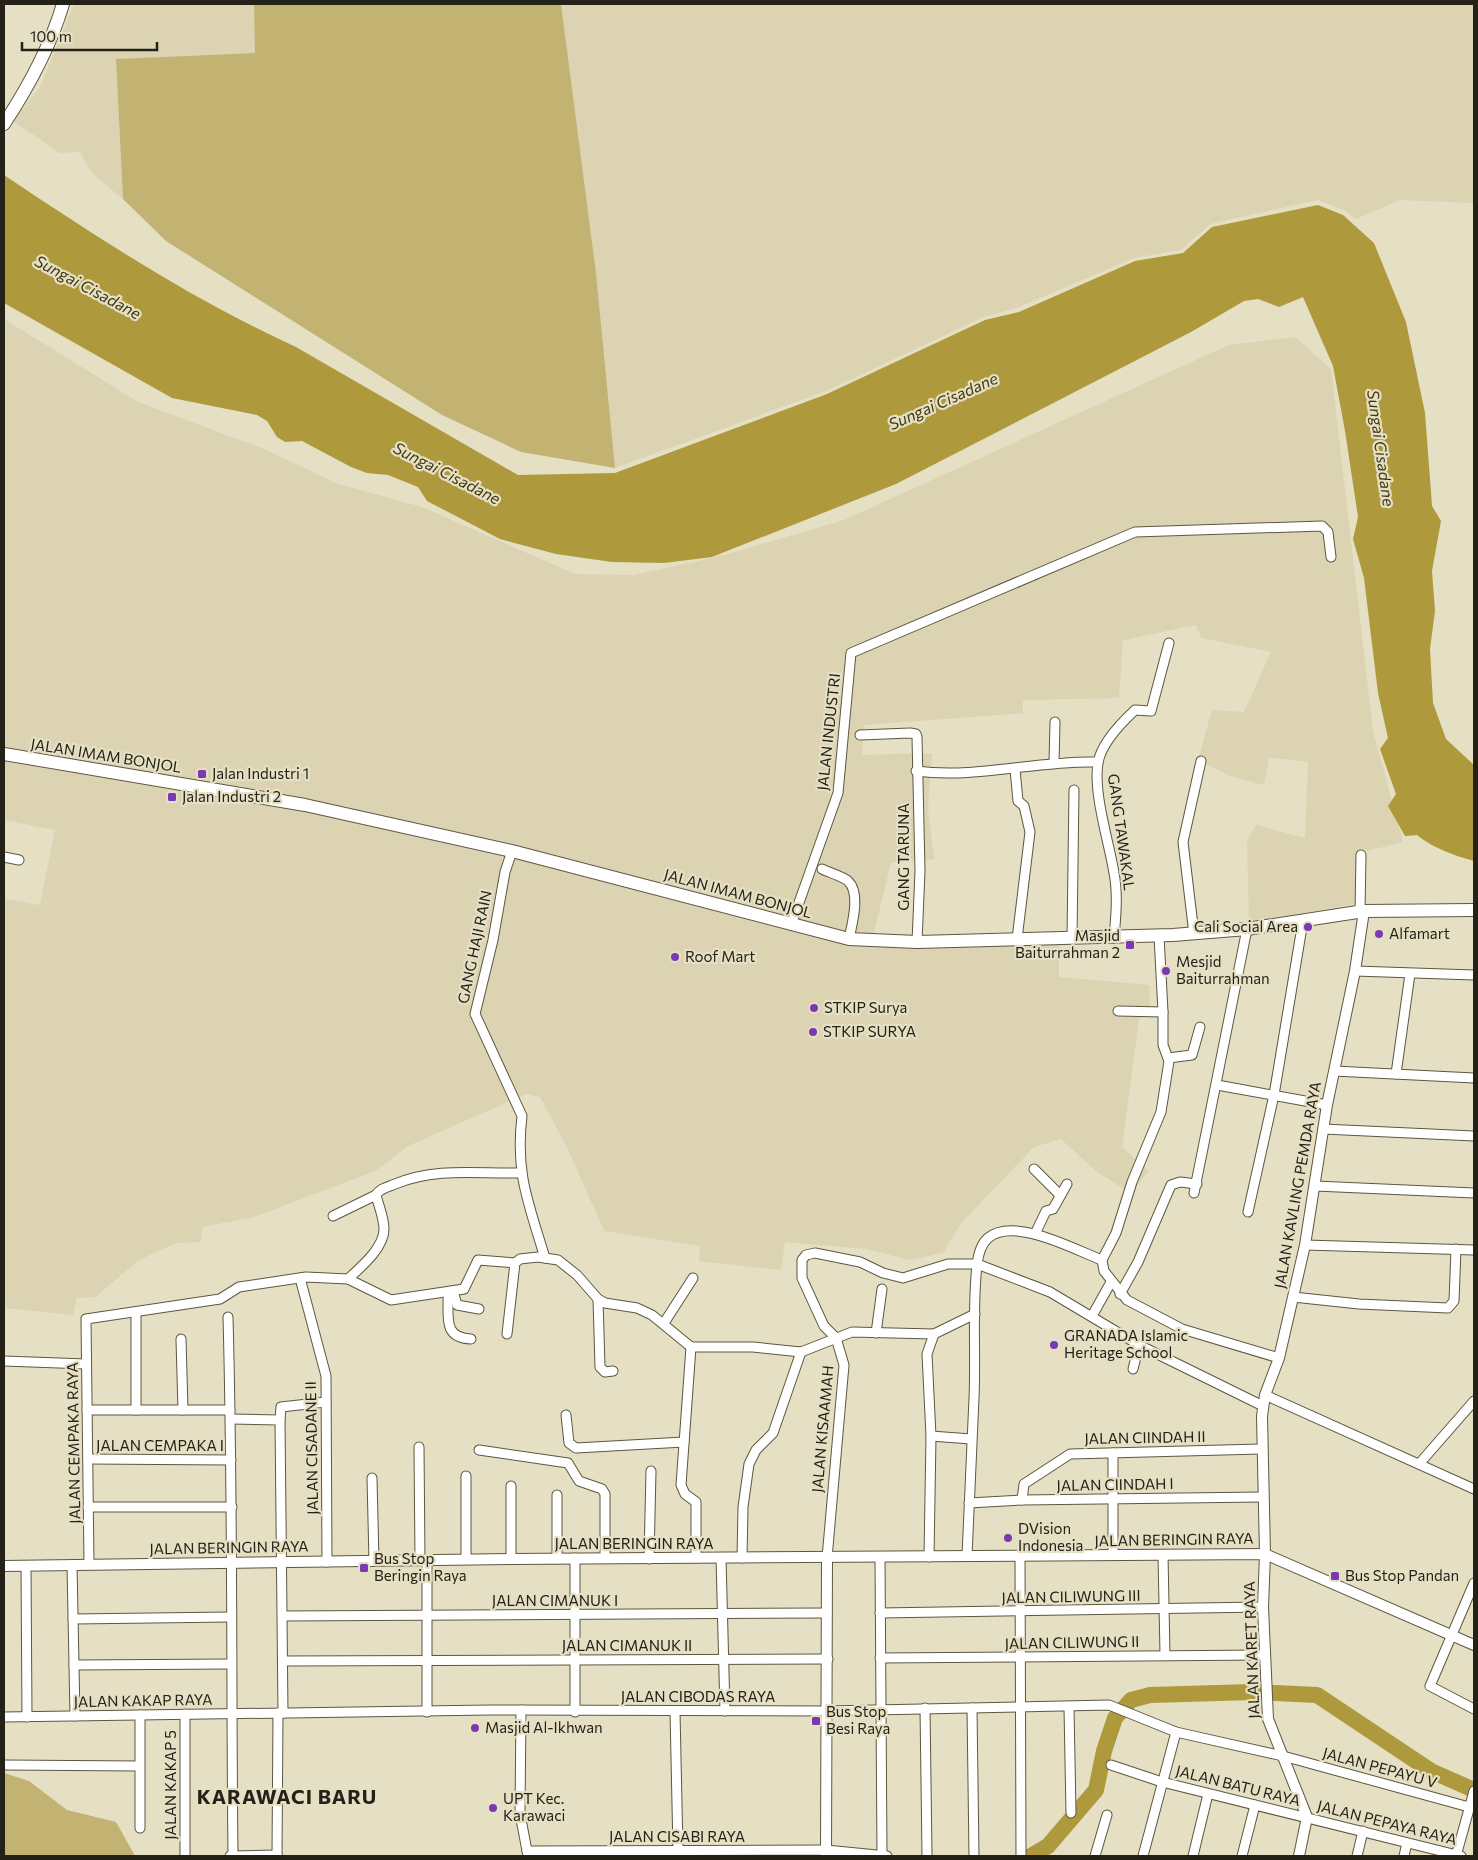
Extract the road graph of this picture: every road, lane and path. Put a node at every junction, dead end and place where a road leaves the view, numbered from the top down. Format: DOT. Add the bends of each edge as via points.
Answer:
graph roads {
  1 [pos="63,4"];
  2 [pos="4,124"];
  3 [pos="1331,557"];
  4 [pos="1168,643"];
  5 [pos="1055,722"];
  6 [pos="860,735"];
  7 [pos="4,754"];
  8 [pos="1201,761"];
  9 [pos="1098,762"];
  10 [pos="1054,763"];
  11 [pos="1015,769"];
  12 [pos="916,771"];
  13 [pos="1074,790"];
  14 [pos="512,851"];
  15 [pos="1361,855"];
  16 [pos="4,858"];
  17 [pos="19,860"];
  18 [pos="822,870"];
  19 [pos="1474,910"];
  20 [pos="1362,911"];
  21 [pos="1303,921"];
  22 [pos="791,924"];
  23 [pos="1247,929"];
  24 [pos="1194,934"];
  25 [pos="1159,936"];
  26 [pos="1072,938"];
  27 [pos="1114,938"];
  28 [pos="850,939"];
  29 [pos="1017,939"];
  30 [pos="917,942"];
  31 [pos="1355,971"];
  32 [pos="1410,974"];
  33 [pos="1474,975"];
  34 [pos="1118,1011"];
  35 [pos="1164,1012"];
  36 [pos="1200,1027"];
  37 [pos="1168,1058"];
  38 [pos="1334,1071"];
  39 [pos="1396,1074"];
  40 [pos="1474,1078"];
  41 [pos="1217,1085"];
  42 [pos="1274,1095"];
  43 [pos="1327,1105"];
  44 [pos="1323,1129"];
  45 [pos="1474,1136"];
  46 [pos="1034,1169"];
  47 [pos="521,1173"];
  48 [pos="1067,1184"];
  49 [pos="1196,1184"];
  50 [pos="1315,1186"];
  51 [pos="1474,1193"];
  52 [pos="1060,1194"];
  53 [pos="1194,1194"];
  54 [pos="376,1195"];
  55 [pos="1248,1212"];
  56 [pos="333,1216"];
  57 [pos="1035,1234"];
  58 [pos="1306,1245"];
  59 [pos="1456,1249"];
  60 [pos="1474,1250"];
  61 [pos="545,1258"];
  62 [pos="1102,1260"];
  63 [pos="514,1263"];
  64 [pos="977,1264"];
  65 [pos="300,1278"];
  66 [pos="693,1278"];
  67 [pos="348,1279"];
  68 [pos="1111,1282"];
  69 [pos="882,1289"];
  70 [pos="450,1292"];
  71 [pos="1120,1294"];
  72 [pos="1293,1297"];
  73 [pos="598,1299"];
  74 [pos="479,1309"];
  75 [pos="136,1312"];
  76 [pos="975,1314"];
  77 [pos="1092,1316"];
  78 [pos="228,1317"];
  79 [pos="664,1323"];
  80 [pos="876,1333"];
  81 [pos="507,1334"];
  82 [pos="934,1334"];
  83 [pos="836,1338"];
  84 [pos="181,1339"];
  85 [pos="471,1339"];
  86 [pos="1139,1345"];
  87 [pos="691,1347"];
  88 [pos="801,1352"];
  89 [pos="1279,1358"];
  90 [pos="4,1361"];
  91 [pos="86,1364"];
  92 [pos="1133,1369"];
  93 [pos="614,1372"];
  94 [pos="1265,1395"];
  95 [pos="1474,1401"];
  96 [pos="326,1402"];
  97 [pos="1263,1406"];
  98 [pos="87,1410"];
  99 [pos="136,1410"];
  100 [pos="183,1410"];
  101 [pos="231,1414"];
  102 [pos="566,1414"];
  103 [pos="280,1420"];
  104 [pos="931,1436"];
  105 [pos="971,1439"];
  106 [pos="684,1442"];
  107 [pos="419,1447"];
  108 [pos="1261,1449"];
  109 [pos="479,1450"];
  110 [pos="1112,1453"];
  111 [pos="88,1459"];
  112 [pos="231,1460"];
  113 [pos="1419,1464"];
  114 [pos="650,1471"];
  115 [pos="466,1476"];
  116 [pos="372,1478"];
  117 [pos="511,1486"];
  118 [pos="1474,1489"];
  119 [pos="556,1495"];
  120 [pos="1262,1497"];
  121 [pos="1113,1499"];
  122 [pos="1022,1500"];
  123 [pos="969,1503"];
  124 [pos="88,1507"];
  125 [pos="232,1507"];
  126 [pos="1264,1554"];
  127 [pos="1113,1555"];
  128 [pos="1163,1555"];
  129 [pos="967,1556"];
  130 [pos="1020,1556"];
  131 [pos="880,1557"];
  132 [pos="929,1557"];
  133 [pos="575,1558"];
  134 [pos="604,1558"];
  135 [pos="696,1558"];
  136 [pos="721,1558"];
  137 [pos="742,1558"];
  138 [pos="827,1558"];
  139 [pos="466,1559"];
  140 [pos="511,1559"];
  141 [pos="557,1559"];
  142 [pos="649,1559"];
  143 [pos="423,1560"];
  144 [pos="374,1561"];
  145 [pos="282,1562"];
  146 [pos="327,1562"];
  147 [pos="89,1564"];
  148 [pos="231,1564"];
  149 [pos="72,1565"];
  150 [pos="4,1566"];
  151 [pos="26,1566"];
  152 [pos="1474,1586"];
  153 [pos="1263,1607"];
  154 [pos="1164,1609"];
  155 [pos="1020,1612"];
  156 [pos="827,1613"];
  157 [pos="880,1613"];
  158 [pos="722,1614"];
  159 [pos="426,1615"];
  160 [pos="575,1615"];
  161 [pos="283,1616"];
  162 [pos="230,1617"];
  163 [pos="73,1618"];
  164 [pos="1452,1634"];
  165 [pos="1474,1645"];
  166 [pos="1165,1655"];
  167 [pos="1264,1655"];
  168 [pos="1020,1657"];
  169 [pos="880,1658"];
  170 [pos="828,1659"];
  171 [pos="575,1660"];
  172 [pos="722,1660"];
  173 [pos="283,1661"];
  174 [pos="426,1662"];
  175 [pos="230,1664"];
  176 [pos="74,1665"];
  177 [pos="1113,1706"];
  178 [pos="1021,1707"];
  179 [pos="925,1708"];
  180 [pos="972,1708"];
  181 [pos="1069,1708"];
  182 [pos="880,1709"];
  183 [pos="1474,1709"];
  184 [pos="521,1710"];
  185 [pos="675,1711"];
  186 [pos="725,1711"];
  187 [pos="826,1711"];
  188 [pos="427,1712"];
  189 [pos="575,1712"];
  190 [pos="230,1713"];
  191 [pos="280,1713"];
  192 [pos="184,1714"];
  193 [pos="4,1716"];
  194 [pos="27,1716"];
  195 [pos="74,1716"];
  196 [pos="140,1716"];
  197 [pos="1176,1732"];
  198 [pos="1283,1756"];
  199 [pos="4,1765"];
  200 [pos="1111,1765"];
  201 [pos="139,1766"];
  202 [pos="1162,1782"];
  203 [pos="1208,1794"];
  204 [pos="1473,1794"];
  205 [pos="1255,1805"];
  206 [pos="1469,1807"];
  207 [pos="1070,1813"];
  208 [pos="1107,1815"];
  209 [pos="1307,1817"];
  210 [pos="140,1828"];
  211 [pos="1364,1831"];
  212 [pos="1407,1843"];
  213 [pos="678,1851"];
  214 [pos="826,1853"];
  215 [pos="528,1854"];
  216 [pos="185,1856"];
  217 [pos="232,1856"];
  218 [pos="277,1856"];
  219 [pos="884,1856"];
  220 [pos="927,1856"];
  221 [pos="974,1856"];
  222 [pos="1021,1856"];
  223 [pos="1095,1856"];
  224 [pos="1143,1856"];
  225 [pos="1193,1856"];
  226 [pos="1242,1856"];
  227 [pos="1300,1856"];
  228 [pos="1357,1856"];
  229 [pos="1404,1856"];
  230 [pos="1458,1856"];
  1 -- 2 [label="main road" via="49,45 32,80"];
  3 -- 22 [label="street, JALAN INDUSTRI" via="1328,532 1322,526 1135,532 851,653 838,793"];
  4 -- 9 [label="street, GANG TAWAKAL" via="1151,711 1135,710 1114,733"];
  5 -- 10 [label="street"];
  6 -- 12 [label="street, GANG TARUNA" via="916,734"];
  7 -- 14 [label="main road, JALAN IMAM BONJOL" via="281,800"];
  8 -- 24 [label="street" via="1183,842"];
  9 -- 10 [label="street"];
  9 -- 27 [label="street, GANG TAWAKAL" via="1102,814 1114,873"];
  10 -- 11 [label="street"];
  11 -- 12 [label="street" via="949,774"];
  11 -- 29 [label="street" via="1018,801 1024,806 1030,832"];
  12 -- 30 [label="street, GANG TARUNA" via="920,871"];
  13 -- 26 [label="street"];
  14 -- 22 [label="main road, JALAN IMAM BONJOL"];
  14 -- 47 [label="street, GANG HAJI RAIN" via="475,1014 522,1116 519,1132"];
  15 -- 20 [label="street"];
  16 -- 17 [label="street"];
  18 -- 28 [label="street" via="848,881 851,886 854,898"];
  19 -- 20 [label="main road, JALAN IMAM BONJOL"];
  20 -- 21 [label="main road, JALAN IMAM BONJOL"];
  20 -- 31 [label="street, JALAN KAVLING PEMDA RAYA"];
  21 -- 23 [label="main road, JALAN IMAM BONJOL"];
  21 -- 42 [label="street"];
  22 -- 28 [label="main road, JALAN IMAM BONJOL"];
  23 -- 24 [label="main road, JALAN IMAM BONJOL"];
  23 -- 41 [label="street"];
  24 -- 25 [label="main road, JALAN IMAM BONJOL"];
  25 -- 27 [label="main road, JALAN IMAM BONJOL"];
  25 -- 35 [label="street"];
  26 -- 27 [label="main road, JALAN IMAM BONJOL"];
  26 -- 29 [label="main road, JALAN IMAM BONJOL"];
  28 -- 30 [label="main road, JALAN IMAM BONJOL"];
  29 -- 30 [label="main road, JALAN IMAM BONJOL"];
  31 -- 32 [label="street"];
  31 -- 38 [label="street, JALAN KAVLING PEMDA RAYA"];
  32 -- 33 [label="street"];
  32 -- 39 [label="street"];
  34 -- 35 [label="street"];
  35 -- 37 [label="street" via="1163,1045"];
  36 -- 37 [label="street" via="1192,1054"];
  37 -- 62 [label="street" via="1158,1122 1132,1182 1116,1233"];
  38 -- 39 [label="street"];
  38 -- 43 [label="street, JALAN KAVLING PEMDA RAYA"];
  39 -- 40 [label="street"];
  41 -- 42 [label="street"];
  41 -- 49 [label="street"];
  42 -- 43 [label="street"];
  42 -- 55 [label="street"];
  43 -- 44 [label="street, JALAN KAVLING PEMDA RAYA"];
  44 -- 45 [label="street"];
  44 -- 50 [label="street, JALAN KAVLING PEMDA RAYA"];
  46 -- 52 [label="street"];
  47 -- 54 [label="street" via="424,1174 380,1190"];
  47 -- 61 [label="street, GANG HAJI RAIN" via="527,1204"];
  48 -- 52 [label="street"];
  49 -- 53 [label="street"];
  49 -- 71 [label="street" via="1180,1182 1171,1185 1138,1262"];
  50 -- 51 [label="street"];
  50 -- 58 [label="street, JALAN KAVLING PEMDA RAYA"];
  52 -- 57 [label="street" via="1053,1209 1046,1211"];
  54 -- 56 [label="street"];
  54 -- 67 [label="street" via="384,1221 384,1234 378,1246"];
  57 -- 62 [label="street"];
  57 -- 64 [label="street" via="1022,1231 997,1233 982,1246"];
  58 -- 59 [label="street"];
  58 -- 72 [label="street, JALAN KAVLING PEMDA RAYA"];
  59 -- 60 [label="street"];
  59 -- 72 [label="street" via="1454,1302 1448,1308"];
  61 -- 63 [label="street" via="520,1259"];
  61 -- 73 [label="street" via="558,1260"];
  62 -- 68 [label="street"];
  63 -- 70 [label="street" via="478,1260 467,1287"];
  63 -- 81 [label="street"];
  64 -- 76 [label="street"];
  64 -- 77 [label="street" via="1031,1284"];
  64 -- 83 [label="street, JALAN KISAAMAH" via="948,1264 903,1278 829,1254 806,1255 802,1260 802,1278 824,1326"];
  65 -- 67 [label="street"];
  65 -- 75 [label="street" via="239,1287 220,1299"];
  65 -- 96 [label="street, JALAN CISADANE II" via="324,1368"];
  66 -- 79 [label="street"];
  67 -- 70 [label="street" via="391,1300"];
  68 -- 71 [label="street"];
  68 -- 77 [label="street"];
  69 -- 80 [label="street"];
  70 -- 74 [label="street" via="457,1305"];
  70 -- 85 [label="street" via="450,1330 454,1336"];
  71 -- 89 [label="street" via="1132,1304 1192,1334"];
  72 -- 89 [label="street, JALAN KAVLING PEMDA RAYA"];
  73 -- 79 [label="street" via="637,1308"];
  73 -- 93 [label="street" via="600,1366 605,1372"];
  75 -- 91 [label="street, JALAN CEMPAKA RAYA" via="92,1317 86,1321"];
  75 -- 99 [label="street"];
  76 -- 82 [label="street"];
  76 -- 105 [label="street"];
  77 -- 86 [label="street"];
  78 -- 101 [label="street"];
  79 -- 87 [label="street"];
  80 -- 82 [label="street"];
  80 -- 83 [label="street" via="852,1332"];
  82 -- 104 [label="street" via="927,1354"];
  83 -- 88 [label="street"];
  83 -- 138 [label="street, JALAN KISAAMAH" via="842,1354 844,1377"];
  84 -- 100 [label="street"];
  86 -- 92 [label="street"];
  86 -- 97 [label="street"];
  87 -- 88 [label="street" via="753,1347"];
  87 -- 106 [label="street"];
  88 -- 137 [label="street" via="773,1433 756,1450 750,1464 743,1507"];
  89 -- 94 [label="street, JALAN KAVLING PEMDA RAYA"];
  90 -- 91 [label="street"];
  91 -- 98 [label="street, JALAN CEMPAKA RAYA"];
  94 -- 97 [label="street, JALAN KAVLING PEMDA RAYA"];
  94 -- 113 [label="street"];
  95 -- 113 [label="street"];
  96 -- 103 [label="street" via="281,1407"];
  96 -- 146 [label="street, JALAN CISADANE II"];
  97 -- 108 [label="street, JALAN KAVLING PEMDA RAYA"];
  98 -- 99 [label="street"];
  98 -- 111 [label="street, JALAN CEMPAKA RAYA"];
  99 -- 100 [label="street"];
  100 -- 101 [label="street"];
  101 -- 103 [label="street"];
  101 -- 112 [label="street"];
  102 -- 106 [label="street" via="569,1443 576,1448"];
  103 -- 145 [label="street"];
  104 -- 105 [label="street"];
  104 -- 132 [label="street"];
  105 -- 123 [label="street"];
  106 -- 135 [label="street" via="681,1485 685,1494 696,1502"];
  107 -- 143 [label="street"];
  108 -- 110 [label="street, JALAN CIINDAH II"];
  108 -- 120 [label="street, JALAN KAVLING PEMDA RAYA"];
  109 -- 134 [label="street" via="568,1463 579,1481 602,1489 605,1494"];
  110 -- 121 [label="street"];
  110 -- 122 [label="street, JALAN CIINDAH II" via="1068,1455 1024,1484"];
  111 -- 112 [label="street, JALAN CEMPAKA I"];
  111 -- 124 [label="street, JALAN CEMPAKA RAYA"];
  112 -- 125 [label="street"];
  113 -- 118 [label="street"];
  114 -- 142 [label="street"];
  115 -- 139 [label="street"];
  116 -- 144 [label="street"];
  117 -- 140 [label="street"];
  119 -- 141 [label="street"];
  120 -- 121 [label="street, JALAN CIINDAH I"];
  120 -- 126 [label="street, JALAN KAVLING PEMDA RAYA"];
  121 -- 122 [label="street, JALAN CIINDAH I"];
  121 -- 127 [label="street"];
  122 -- 123 [label="street, JALAN CIINDAH I"];
  123 -- 129 [label="street"];
  124 -- 125 [label="street"];
  124 -- 147 [label="street, JALAN CEMPAKA RAYA"];
  125 -- 148 [label="street"];
  126 -- 128 [label="street, JALAN BERINGIN RAYA"];
  126 -- 153 [label="street, JALAN KARET RAYA"];
  126 -- 164 [label="street"];
  127 -- 128 [label="street, JALAN BERINGIN RAYA"];
  127 -- 130 [label="street, JALAN BERINGIN RAYA"];
  128 -- 154 [label="street"];
  129 -- 130 [label="street, JALAN BERINGIN RAYA"];
  129 -- 132 [label="street, JALAN BERINGIN RAYA"];
  130 -- 155 [label="street"];
  131 -- 132 [label="street, JALAN BERINGIN RAYA"];
  131 -- 138 [label="street, JALAN BERINGIN RAYA"];
  131 -- 157 [label="street"];
  133 -- 134 [label="street, JALAN BERINGIN RAYA"];
  133 -- 141 [label="street, JALAN BERINGIN RAYA"];
  133 -- 160 [label="street"];
  134 -- 142 [label="street, JALAN BERINGIN RAYA"];
  135 -- 136 [label="street, JALAN BERINGIN RAYA"];
  135 -- 142 [label="street, JALAN BERINGIN RAYA"];
  136 -- 137 [label="street, JALAN BERINGIN RAYA"];
  136 -- 158 [label="street"];
  137 -- 138 [label="street, JALAN BERINGIN RAYA"];
  138 -- 156 [label="street"];
  139 -- 140 [label="street, JALAN BERINGIN RAYA"];
  139 -- 143 [label="street, JALAN BERINGIN RAYA"];
  140 -- 141 [label="street, JALAN BERINGIN RAYA"];
  143 -- 144 [label="street, JALAN BERINGIN RAYA"];
  143 -- 159 [label="street"];
  144 -- 146 [label="street, JALAN BERINGIN RAYA"];
  145 -- 146 [label="street, JALAN BERINGIN RAYA"];
  145 -- 148 [label="street, JALAN BERINGIN RAYA"];
  145 -- 161 [label="street"];
  147 -- 148 [label="street, JALAN BERINGIN RAYA"];
  147 -- 149 [label="street, JALAN BERINGIN RAYA"];
  148 -- 162 [label="street"];
  149 -- 151 [label="street, JALAN BERINGIN RAYA"];
  149 -- 163 [label="street"];
  150 -- 151 [label="street, JALAN BERINGIN RAYA"];
  151 -- 194 [label="street"];
  152 -- 164 [label="street"];
  153 -- 154 [label="street, JALAN CILIWUNG III"];
  153 -- 167 [label="street, JALAN KARET RAYA"];
  154 -- 155 [label="street, JALAN CILIWUNG III"];
  154 -- 166 [label="street"];
  155 -- 157 [label="street, JALAN CILIWUNG III"];
  155 -- 168 [label="street"];
  156 -- 158 [label="street, JALAN CIMANUK I"];
  156 -- 170 [label="street"];
  157 -- 169 [label="street"];
  158 -- 160 [label="street, JALAN CIMANUK I"];
  158 -- 172 [label="street"];
  159 -- 160 [label="street, JALAN CIMANUK I"];
  159 -- 161 [label="street, JALAN CIMANUK I"];
  159 -- 174 [label="street"];
  160 -- 171 [label="street"];
  161 -- 173 [label="street"];
  162 -- 163 [label="street"];
  162 -- 175 [label="street"];
  163 -- 176 [label="street"];
  164 -- 165 [label="street"];
  164 -- 183 [label="street" via="1430,1686"];
  166 -- 167 [label="street, JALAN CILIWUNG II"];
  166 -- 168 [label="street, JALAN CILIWUNG II"];
  167 -- 198 [label="street, JALAN KARET RAYA" via="1271,1728"];
  168 -- 169 [label="street, JALAN CILIWUNG II"];
  168 -- 178 [label="street"];
  169 -- 182 [label="street"];
  170 -- 172 [label="street, JALAN CIMANUK II"];
  170 -- 187 [label="street"];
  171 -- 172 [label="street, JALAN CIMANUK II"];
  171 -- 174 [label="street, JALAN CIMANUK II"];
  171 -- 189 [label="street"];
  172 -- 186 [label="street"];
  173 -- 174 [label="street, JALAN CIMANUK II"];
  173 -- 191 [label="street"];
  174 -- 188 [label="street"];
  175 -- 176 [label="street"];
  175 -- 190 [label="street"];
  176 -- 195 [label="street"];
  177 -- 181 [label="street, JALAN CIBODAS RAYA"];
  177 -- 197 [label="street, JALAN PEPAYU V"];
  178 -- 180 [label="street, JALAN CIBODAS RAYA"];
  178 -- 181 [label="street, JALAN CIBODAS RAYA"];
  178 -- 222 [label="street"];
  179 -- 180 [label="street, JALAN CIBODAS RAYA"];
  179 -- 182 [label="street, JALAN CIBODAS RAYA"];
  179 -- 220 [label="street"];
  180 -- 221 [label="street"];
  181 -- 207 [label="street"];
  182 -- 187 [label="street, JALAN CIBODAS RAYA"];
  182 -- 219 [label="street"];
  184 -- 188 [label="street, JALAN CIBODAS RAYA"];
  184 -- 189 [label="street, JALAN CIBODAS RAYA"];
  184 -- 215 [label="street" via="520,1814"];
  185 -- 186 [label="street, JALAN CIBODAS RAYA"];
  185 -- 189 [label="street, JALAN CIBODAS RAYA"];
  185 -- 213 [label="street"];
  186 -- 187 [label="street, JALAN CIBODAS RAYA"];
  187 -- 214 [label="street"];
  188 -- 191 [label="street, JALAN CIBODAS RAYA"];
  190 -- 191 [label="street, JALAN KAKAP RAYA"];
  190 -- 192 [label="street, JALAN KAKAP RAYA"];
  190 -- 217 [label="street"];
  191 -- 218 [label="street"];
  192 -- 196 [label="street, JALAN KAKAP RAYA"];
  192 -- 216 [label="street, JALAN KAKAP 5"];
  193 -- 194 [label="street, JALAN KAKAP RAYA"];
  194 -- 195 [label="street, JALAN KAKAP RAYA"];
  195 -- 196 [label="street, JALAN KAKAP RAYA"];
  196 -- 201 [label="street"];
  197 -- 198 [label="street, JALAN PEPAYU V"];
  197 -- 202 [label="street"];
  198 -- 206 [label="street, JALAN PEPAYU V"];
  198 -- 209 [label="street, JALAN KARET RAYA"];
  199 -- 201 [label="street"];
  200 -- 202 [label="street, JALAN BATU RAYA"];
  201 -- 210 [label="street"];
  202 -- 203 [label="street, JALAN BATU RAYA"];
  202 -- 224 [label="street"];
  203 -- 205 [label="street, JALAN BATU RAYA"];
  203 -- 225 [label="street"];
  204 -- 206 [label="street"];
  205 -- 209 [label="street, JALAN BATU RAYA"];
  205 -- 226 [label="street"];
  206 -- 230 [label="street"];
  208 -- 223 [label="street"];
  209 -- 211 [label="street, JALAN PEPAYA RAYA"];
  209 -- 227 [label="street"];
  211 -- 212 [label="street, JALAN PEPAYA RAYA"];
  211 -- 228 [label="street"];
  212 -- 229 [label="street"];
  212 -- 230 [label="street, JALAN PEPAYA RAYA"];
  213 -- 214 [label="street, JALAN CISABI RAYA"];
  213 -- 215 [label="street, JALAN CISABI RAYA"];
  214 -- 219 [label="street"];
  217 -- 218 [label="street"];
}
